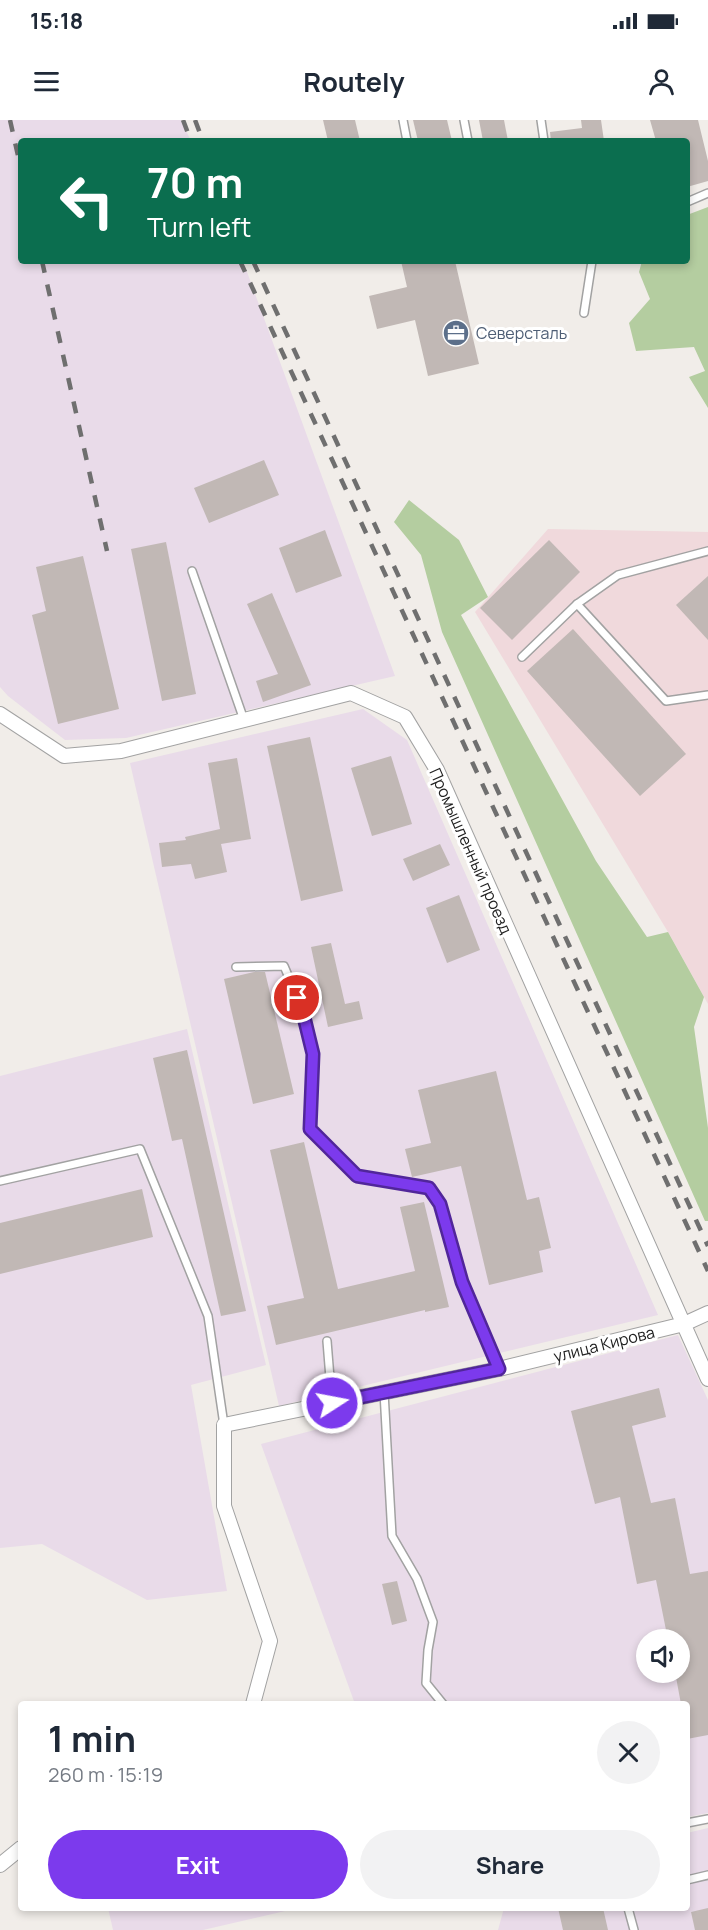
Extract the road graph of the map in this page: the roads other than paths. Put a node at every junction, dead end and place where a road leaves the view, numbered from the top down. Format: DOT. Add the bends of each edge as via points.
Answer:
graph roads {
  1 [pos="403,120"];
  2 [pos="464,120"];
  3 [pos="541,120"];
  4 [pos="406,138"];
  5 [pos="467,138"];
  6 [pos="544,138"];
  7 [pos="708,193"];
  8 [pos="690,201"];
  9 [pos="592,264"];
  10 [pos="584,313"];
  11 [pos="708,551"];
  12 [pos="192,570"];
  13 [pos="576,604"];
  14 [pos="522,657"];
  15 [pos="708,695"];
  16 [pos="0,714"];
  17 [pos="244,720"];
  18 [pos="236,967"];
  19 [pos="0,1181"];
  20 [pos="708,1313"];
  21 [pos="684,1324"];
  22 [pos="327,1341"];
  23 [pos="499,1369"];
  24 [pos="708,1379"];
  25 [pos="384,1392"];
  26 [pos="332,1403"];
  27 [pos="224,1425"];
  28 [pos="254,1701"];
  29 [pos="441,1701"];
  30 [pos="708,1818"];
  31 [pos="690,1822"];
  32 [pos="18,1850"];
  33 [pos="0,1865"];
  34 [pos="708,1875"];
  35 [pos="690,1879"];
  36 [pos="629,1911"];
  37 [pos="634,1930"];
  1 -- 4 [label="lane"];
  2 -- 5 [label="lane"];
  3 -- 6 [label="lane"];
  7 -- 8 [label="lane"];
  9 -- 10 [label="lane"];
  11 -- 13 [label="lane" via="618,575"];
  12 -- 17 [label="lane"];
  13 -- 14 [label="lane"];
  13 -- 15 [label="lane" via="666,701"];
  16 -- 17 [label="street, Промышленный проезд" via="64,756 121,751"];
  17 -- 21 [label="street, Промышленный проезд" via="351,693 405,717 437,770"];
  18 -- 23 [label="lane" via="284,966 303,1013 313,1054 310,1129 357,1176 429,1188 440,1204 462,1282"];
  19 -- 27 [label="lane" via="140,1149 208,1316"];
  20 -- 21 [label="street, улица Кирова"];
  21 -- 23 [label="street, улица Кирова"];
  21 -- 24 [label="street, Промышленный проезд"];
  22 -- 26 [label="lane"];
  23 -- 25 [label="street, улица Кирова"];
  25 -- 26 [label="street, улица Кирова"];
  25 -- 29 [label="lane" via="392,1536 417,1579 433,1622 426,1683"];
  26 -- 27 [label="street, улица Кирова"];
  27 -- 28 [label="street" via="224,1506 270,1641"];
  30 -- 31 [label="lane"];
  32 -- 33 [label="street"];
  34 -- 35 [label="lane"];
  36 -- 37 [label="lane"];
}
